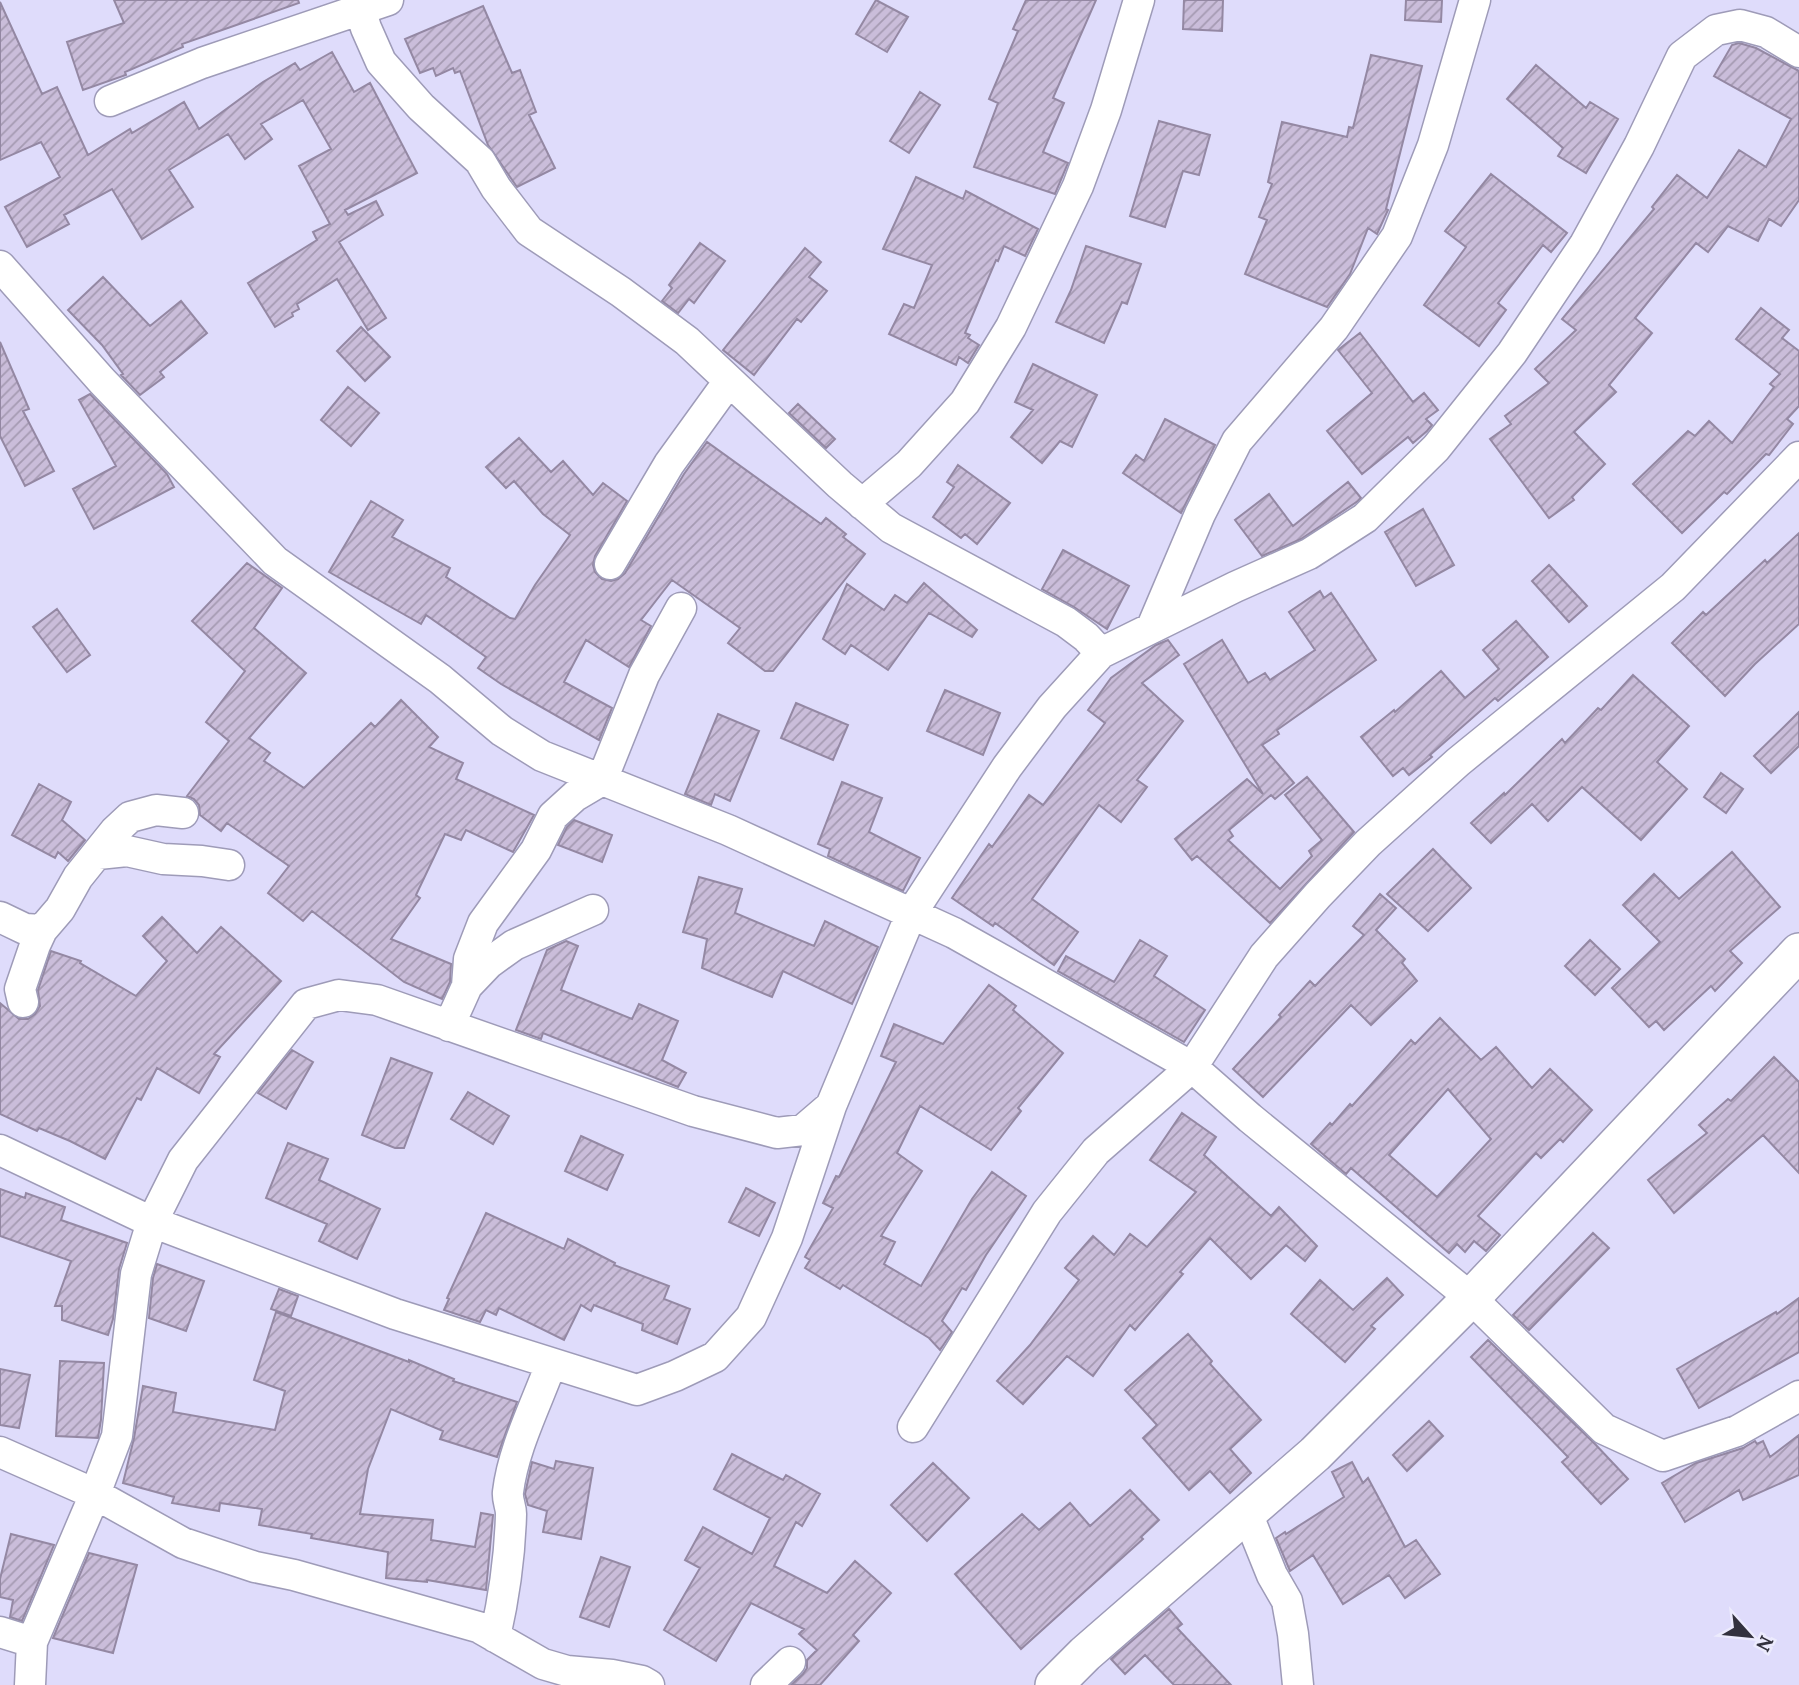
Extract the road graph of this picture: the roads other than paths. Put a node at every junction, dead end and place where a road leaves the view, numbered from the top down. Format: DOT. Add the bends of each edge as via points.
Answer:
graph roads {
  1 [pos="1139,0"];
  2 [pos="1475,0"];
  3 [pos="374,5"];
  4 [pos="1799,52"];
  5 [pos="110,101"];
  6 [pos="0,266"];
  7 [pos="729,381"];
  8 [pos="1799,457"];
  9 [pos="862,503"];
  10 [pos="610,564"];
  11 [pos="681,608"];
  12 [pos="1152,627"];
  13 [pos="1101,653"];
  14 [pos="603,780"];
  15 [pos="183,813"];
  16 [pos="98,853"];
  17 [pos="229,865"];
  18 [pos="593,910"];
  19 [pos="911,914"];
  20 [pos="0,917"];
  21 [pos="42,930"];
  22 [pos="1799,952"];
  23 [pos="467,986"];
  24 [pos="23,1002"];
  25 [pos="449,1026"];
  26 [pos="1192,1067"];
  27 [pos="831,1106"];
  28 [pos="0,1150"];
  29 [pos="152,1222"];
  30 [pos="1471,1297"];
  31 [pos="549,1369"];
  32 [pos="1799,1396"];
  33 [pos="913,1427"];
  34 [pos="0,1452"];
  35 [pos="96,1494"];
  36 [pos="1247,1513"];
  37 [pos="0,1632"];
  38 [pos="495,1637"];
  39 [pos="32,1642"];
  40 [pos="790,1662"];
  41 [pos="30,1685"];
  42 [pos="649,1685"];
  43 [pos="766,1685"];
  44 [pos="1054,1685"];
  45 [pos="1298,1685"];
  1 -- 9 [label="street" via="1078,186 1011,327 965,402 909,464"];
  2 -- 12 [label="street" via="1433,145 1396,236 1334,328 1237,441"];
  3 -- 5 [label="street" via="202,63"];
  3 -- 7 [label="street" via="366,28 381,62 421,107 480,161 529,232 687,341"];
  4 -- 12 [label="street" via="1766,32 1740,25 1716,30 1682,57 1585,244 1512,352 1436,448 1365,517 1309,554"];
  6 -- 14 [label="street" via="102,381 275,561 440,679 502,732 542,756"];
  7 -- 9 [label="street"];
  7 -- 10 [label="street" via="669,464"];
  8 -- 26 [label="street" via="1673,587 1458,762 1368,844 1264,956"];
  9 -- 13 [label="street" via="891,528 1066,622"];
  11 -- 14 [label="street" via="644,675"];
  12 -- 13 [label="street"];
  13 -- 19 [label="street" via="1015,757"];
  14 -- 19 [label="street" via="728,830"];
  14 -- 23 [label="street" via="552,816 536,850 483,923 469,958"];
  15 -- 16 [label="street" via="156,810 130,817"];
  16 -- 17 [label="street" via="127,851"];
  16 -- 21 [label="street"];
  18 -- 23 [label="street" via="514,945"];
  19 -- 26 [label="street" via="954,933"];
  19 -- 27 [label="street"];
  20 -- 21 [label="street" via="25,929"];
  21 -- 24 [label="street" via="20,989"];
  22 -- 30 [label="street"];
  23 -- 25 [label="street"];
  25 -- 27 [label="street" via="693,1111 777,1133 803,1130"];
  25 -- 29 [label="street" via="377,1000 352,996 306,1004 183,1160"];
  26 -- 30 [label="street"];
  26 -- 33 [label="street" via="1096,1151 1046,1212"];
  27 -- 29 [label="street" via="787,1238 751,1317 715,1357 637,1390 395,1314"];
  28 -- 29 [label="street"];
  29 -- 35 [label="street" via="136,1274 117,1436"];
  30 -- 32 [label="street" via="1604,1429 1663,1456 1737,1431"];
  30 -- 36 [label="street" via="1315,1454"];
  31 -- 38 [label="street" via="513,1468"];
  34 -- 35 [label="street"];
  35 -- 38 [label="street" via="183,1543 478,1627"];
  35 -- 39 [label="street"];
  36 -- 44 [label="street"];
  36 -- 45 [label="street" via="1287,1601"];
  37 -- 39 [label="street"];
  38 -- 42 [label="street" via="543,1664"];
  39 -- 41 [label="street"];
  40 -- 43 [label="street"];
}
